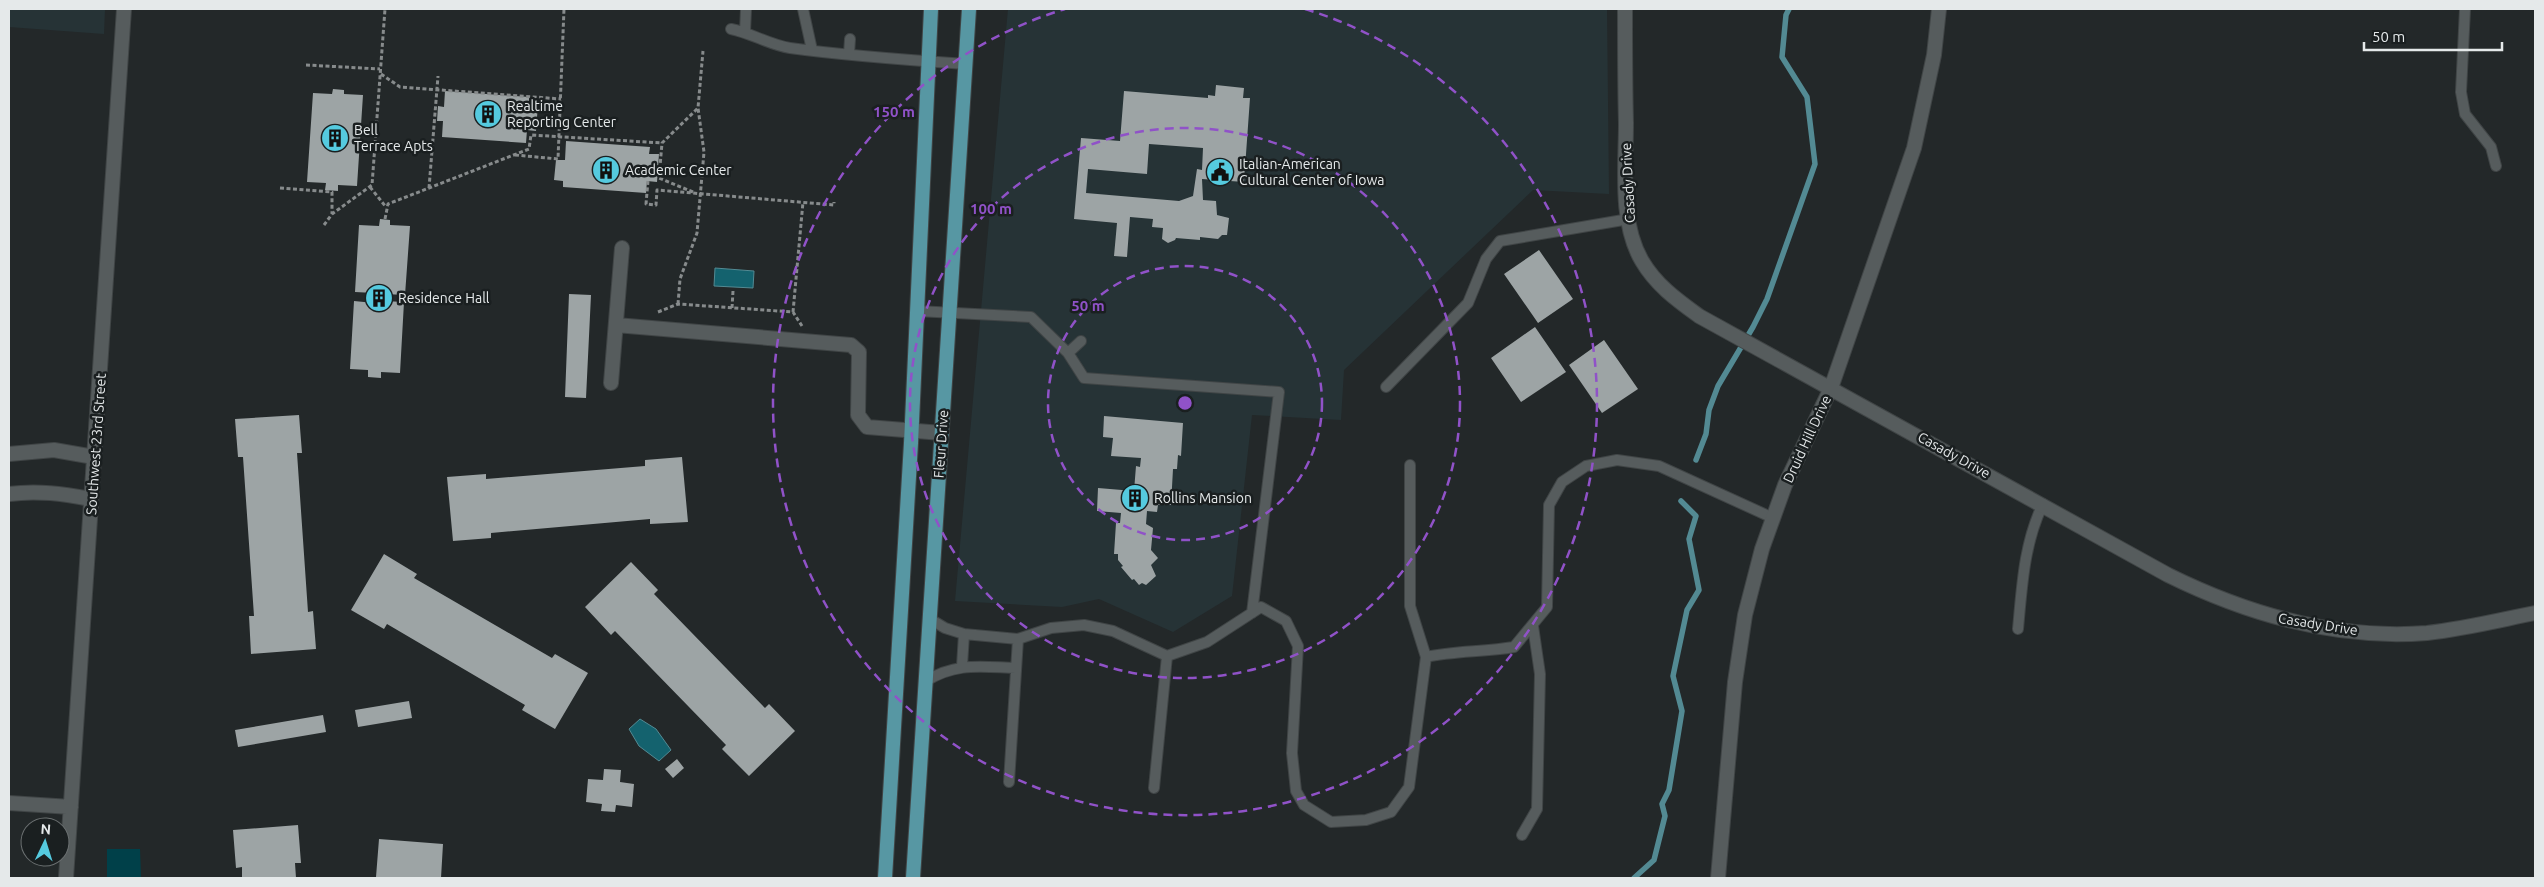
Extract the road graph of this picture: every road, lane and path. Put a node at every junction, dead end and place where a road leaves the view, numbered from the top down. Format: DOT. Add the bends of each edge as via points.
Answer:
graph roads {
  1 [pos="124,9"];
  2 [pos="385,9"];
  3 [pos="564,9"];
  4 [pos="746,9"];
  5 [pos="802,9"];
  6 [pos="931,9"];
  7 [pos="969,9"];
  8 [pos="1625,9"];
  9 [pos="1939,9"];
  10 [pos="2465,9"];
  11 [pos="731,29"];
  12 [pos="745,32"];
  13 [pos="850,39"];
  14 [pos="812,50"];
  15 [pos="703,51"];
  16 [pos="849,54"];
  17 [pos="929,62"];
  18 [pos="966,64"];
  19 [pos="306,65"];
  20 [pos="380,72"];
  21 [pos="438,76"];
  22 [pos="438,90"];
  23 [pos="561,99"];
  24 [pos="698,108"];
  25 [pos="560,137"];
  26 [pos="662,143"];
  27 [pos="514,155"];
  28 [pos="2496,166"];
  29 [pos="648,181"];
  30 [pos="370,187"];
  31 [pos="280,188"];
  32 [pos="429,188"];
  33 [pos="695,193"];
  34 [pos="701,194"];
  35 [pos="803,202"];
  36 [pos="834,202"];
  37 [pos="386,207"];
  38 [pos="332,214"];
  39 [pos="1629,219"];
  40 [pos="386,220"];
  41 [pos="324,225"];
  42 [pos="622,248"];
  43 [pos="733,291"];
  44 [pos="678,304"];
  45 [pos="732,308"];
  46 [pos="917,311"];
  47 [pos="793,312"];
  48 [pos="950,314"];
  49 [pos="650,315"];
  50 [pos="616,325"];
  51 [pos="802,332"];
  52 [pos="1081,341"];
  53 [pos="1068,353"];
  54 [pos="611,383"];
  55 [pos="1386,387"];
  56 [pos="1832,388"];
  57 [pos="911,432"];
  58 [pos="942,434"];
  59 [pos="9,454"];
  60 [pos="94,457"];
  61 [pos="1410,465"];
  62 [pos="9,494"];
  63 [pos="92,499"];
  64 [pos="2043,504"];
  65 [pos="1773,518"];
  66 [pos="1252,613"];
  67 [pos="2535,613"];
  68 [pos="930,619"];
  69 [pos="1534,626"];
  70 [pos="2018,629"];
  71 [pos="964,634"];
  72 [pos="1018,639"];
  73 [pos="1167,656"];
  74 [pos="1426,657"];
  75 [pos="962,666"];
  76 [pos="1016,668"];
  77 [pos="926,680"];
  78 [pos="1008,782"];
  79 [pos="1154,788"];
  80 [pos="9,803"];
  81 [pos="71,808"];
  82 [pos="1522,835"];
  83 [pos="66,878"];
  84 [pos="885,878"];
  85 [pos="913,878"];
  86 [pos="1718,878"];
  1 -- 60 [label="street, Southwest 23rd Street"];
  2 -- 20 [label="path"];
  3 -- 23 [label="path"];
  4 -- 12 [label="lane"];
  5 -- 14 [label="lane"];
  6 -- 17 [label="main road"];
  7 -- 18 [label="main road, Fleur Drive"];
  8 -- 39 [label="street, Casady Drive"];
  9 -- 56 [label="street, Druid Hill Drive" via="1934,55 1914,148"];
  10 -- 28 [label="lane" via="2461,92 2465,114 2491,148"];
  11 -- 12 [label="lane"];
  12 -- 14 [label="lane" via="788,48"];
  13 -- 16 [label="lane"];
  14 -- 16 [label="lane"];
  15 -- 24 [label="path"];
  16 -- 17 [label="lane"];
  17 -- 18 [label="lane"];
  17 -- 46 [label="main road"];
  18 -- 48 [label="main road, Fleur Drive"];
  19 -- 20 [label="path"];
  20 -- 22 [label="path" via="400,87"];
  20 -- 30 [label="path"];
  21 -- 22 [label="path"];
  22 -- 23 [label="path"];
  22 -- 32 [label="path"];
  23 -- 25 [label="path"];
  24 -- 26 [label="path"];
  24 -- 34 [label="path" via="704,152"];
  25 -- 26 [label="path"];
  25 -- 27 [label="path" via="531,135 530,149"];
  25 -- 27 [label="path" via="558,159"];
  26 -- 33 [label="path" via="659,178"];
  27 -- 32 [label="path"];
  29 -- 33 [label="path" via="646,204 656,205 657,190"];
  30 -- 37 [label="path"];
  30 -- 38 [label="path"];
  31 -- 38 [label="path" via="332,192"];
  32 -- 37 [label="path"];
  33 -- 34 [label="path"];
  34 -- 35 [label="path"];
  34 -- 44 [label="path" via="698,233 680,279"];
  35 -- 36 [label="path" via="834,205"];
  35 -- 47 [label="path"];
  37 -- 40 [label="path"];
  38 -- 41 [label="path"];
  39 -- 55 [label="lane" via="1500,241 1486,259 1468,303"];
  39 -- 56 [label="street, Casady Drive" via="1636,248 1655,281 1675,299 1729,334"];
  42 -- 50 [label="street"];
  43 -- 45 [label="path"];
  44 -- 45 [label="path"];
  44 -- 49 [label="path"];
  45 -- 47 [label="path"];
  46 -- 48 [label="lane"];
  46 -- 57 [label="main road"];
  47 -- 51 [label="path" via="802,324"];
  48 -- 53 [label="lane" via="1031,317"];
  48 -- 58 [label="main road, Fleur Drive"];
  50 -- 54 [label="street"];
  50 -- 57 [label="street" via="851,345 859,352 858,415 867,427"];
  52 -- 53 [label="lane"];
  53 -- 66 [label="lane" via="1084,378 1279,392"];
  56 -- 64 [label="street, Casady Drive"];
  56 -- 65 [label="street, Druid Hill Drive" via="1785,485"];
  57 -- 58 [label="street"];
  57 -- 84 [label="main road"];
  58 -- 68 [label="main road, Fleur Drive"];
  59 -- 60 [label="street" via="54,450"];
  60 -- 63 [label="street, Southwest 23rd Street"];
  61 -- 74 [label="lane" via="1410,606"];
  62 -- 63 [label="street" via="55,492"];
  63 -- 81 [label="street, Southwest 23rd Street"];
  64 -- 67 [label="street, Casady Drive" via="2206,594 2294,622 2334,630 2426,633"];
  64 -- 70 [label="lane" via="2034,522 2029,544"];
  65 -- 69 [label="lane" via="1659,466 1616,460 1586,466 1562,482 1549,505 1547,607"];
  65 -- 86 [label="street, Druid Hill Drive" via="1742,631 1734,682"];
  66 -- 73 [label="lane" via="1206,642"];
  66 -- 74 [label="lane" via="1261,607 1286,621 1298,646 1292,753 1296,791 1304,805 1331,822 1366,820 1391,812 1409,787"];
  68 -- 71 [label="lane"];
  68 -- 77 [label="main road, Fleur Drive"];
  69 -- 74 [label="lane" via="1514,647"];
  69 -- 82 [label="lane" via="1540,674 1537,809"];
  71 -- 72 [label="lane"];
  71 -- 75 [label="lane"];
  72 -- 73 [label="lane" via="1051,628 1084,625 1113,631"];
  72 -- 76 [label="lane"];
  73 -- 79 [label="lane"];
  75 -- 76 [label="lane"];
  75 -- 77 [label="lane" via="942,671"];
  76 -- 78 [label="lane"];
  77 -- 85 [label="main road, Fleur Drive"];
  80 -- 81 [label="street"];
  81 -- 83 [label="street, Southwest 23rd Street"];
}
